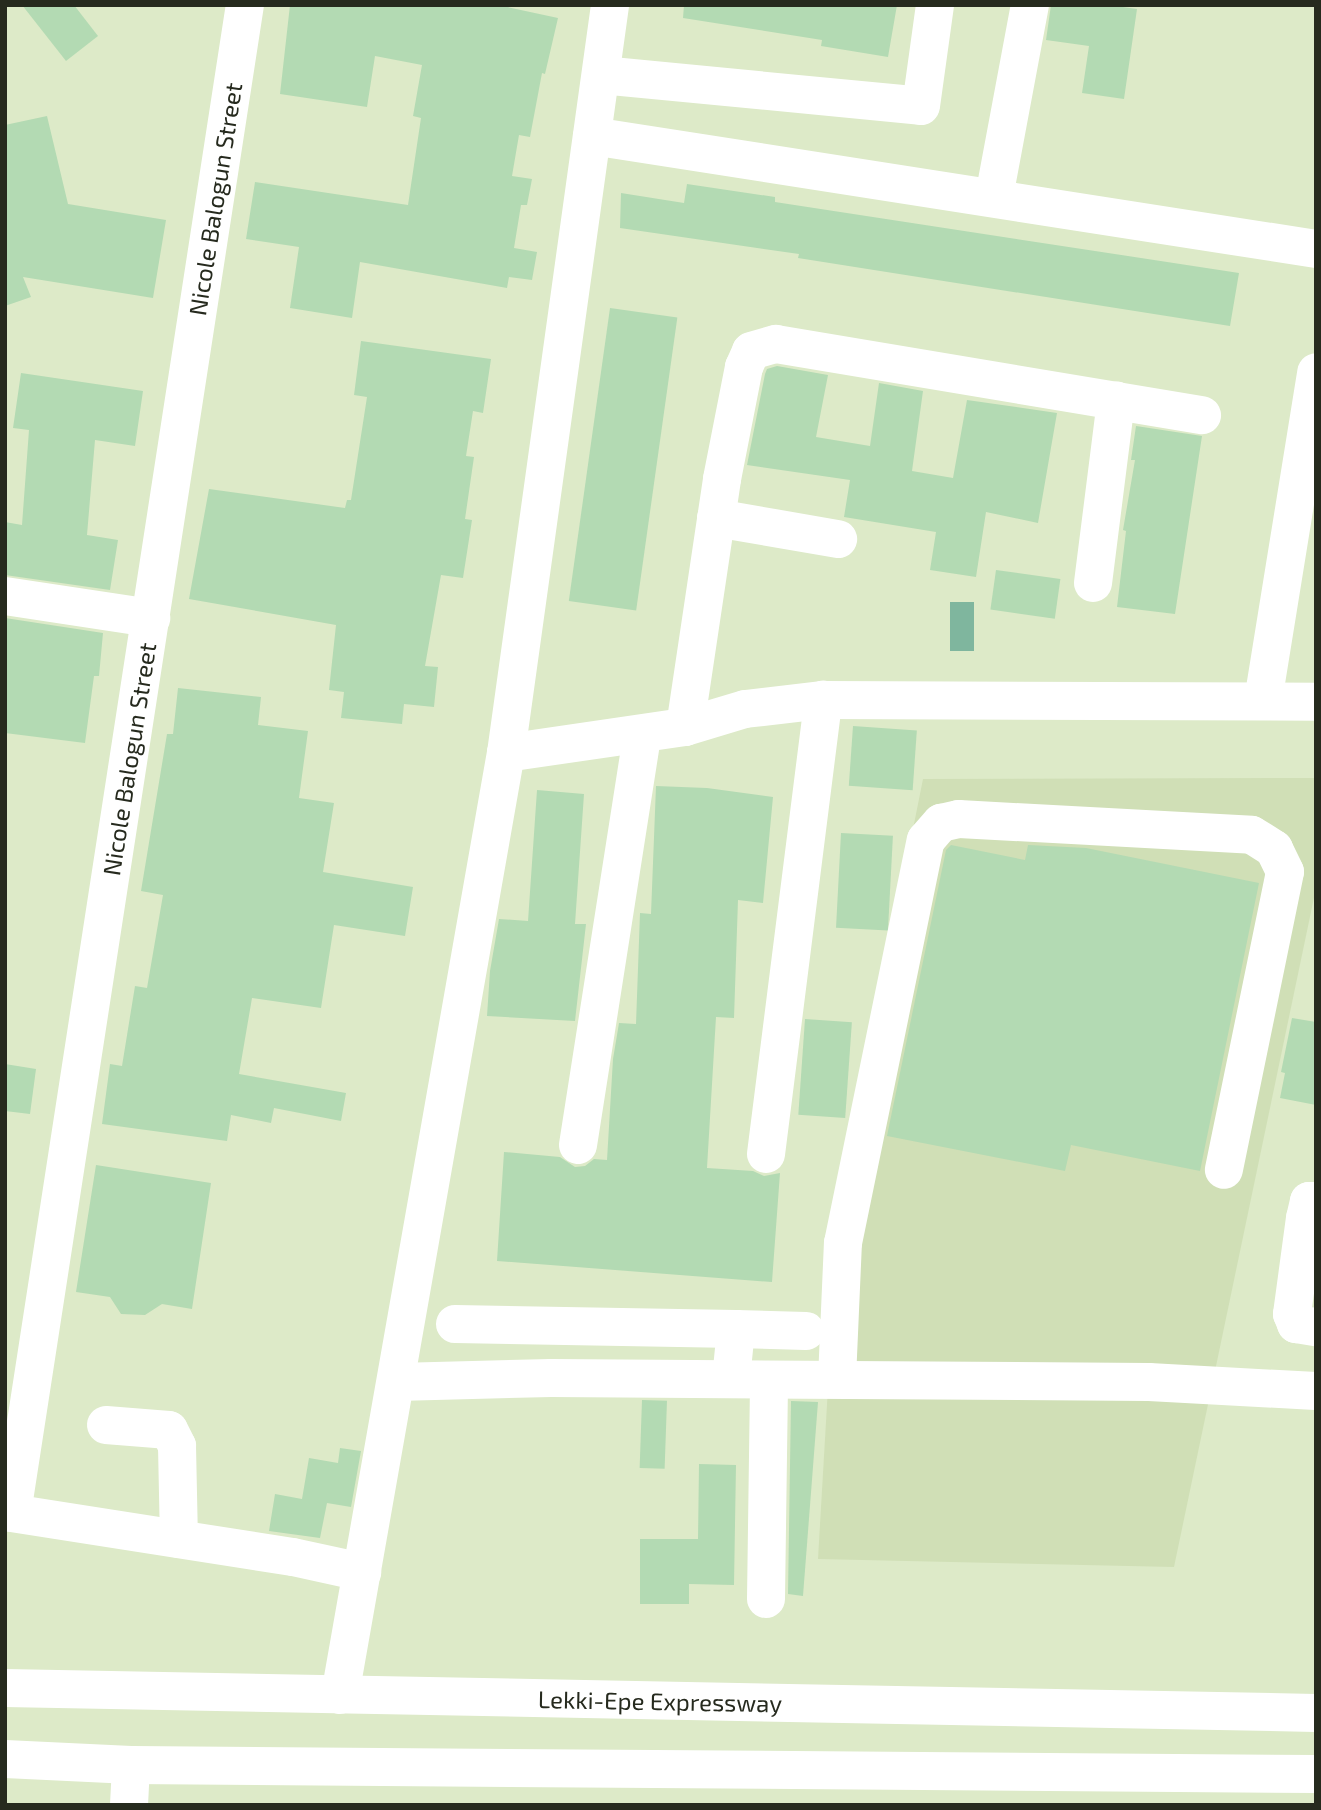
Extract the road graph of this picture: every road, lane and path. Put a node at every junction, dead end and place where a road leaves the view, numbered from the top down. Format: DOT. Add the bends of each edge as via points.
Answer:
graph roads {
  1 [pos="245,5"];
  2 [pos="610,5"];
  3 [pos="935,5"];
  4 [pos="1030,5"];
  5 [pos="601,75"];
  6 [pos="592,136"];
  7 [pos="994,197"];
  8 [pos="1316,249"];
  9 [pos="1316,372"];
  10 [pos="1116,400"];
  11 [pos="1202,415"];
  12 [pos="716,518"];
  13 [pos="838,539"];
  14 [pos="1093,583"];
  15 [pos="5,596"];
  16 [pos="151,618"];
  17 [pos="823,700"];
  18 [pos="1263,701"];
  19 [pos="1316,702"];
  20 [pos="685,727"];
  21 [pos="642,734"];
  22 [pos="506,753"];
  23 [pos="578,1145"];
  24 [pos="766,1154"];
  25 [pos="1224,1170"];
  26 [pos="1316,1200"];
  27 [pos="454,1324"];
  28 [pos="556,1326"];
  29 [pos="1316,1327"];
  30 [pos="736,1329"];
  31 [pos="806,1331"];
  32 [pos="551,1378"];
  33 [pos="731,1379"];
  34 [pos="837,1379"];
  35 [pos="769,1380"];
  36 [pos="397,1382"];
  37 [pos="1316,1391"];
  38 [pos="106,1425"];
  39 [pos="9,1512"];
  40 [pos="179,1539"];
  41 [pos="362,1572"];
  42 [pos="766,1599"];
  43 [pos="5,1688"];
  44 [pos="84,1690"];
  45 [pos="340,1695"];
  46 [pos="5,1705"];
  47 [pos="1316,1713"];
  48 [pos="5,1759"];
  49 [pos="131,1765"];
  50 [pos="1316,1774"];
  51 [pos="129,1805"];
  1 -- 16 [label="main road, Nicole Balogun Street"];
  2 -- 5 [label="main road"];
  3 -- 5 [label="main road" via="921,106"];
  4 -- 7 [label="main road"];
  5 -- 6 [label="main road"];
  6 -- 7 [label="main road"];
  6 -- 22 [label="main road"];
  7 -- 8 [label="main road"];
  9 -- 18 [label="main road"];
  10 -- 11 [label="main road"];
  10 -- 12 [label="main road" via="776,344 751,351 734,415"];
  10 -- 14 [label="main road"];
  12 -- 13 [label="main road"];
  12 -- 20 [label="main road"];
  15 -- 16 [label="main road"];
  16 -- 39 [label="main road, Nicole Balogun Street"];
  17 -- 18 [label="main road"];
  17 -- 20 [label="main road" via="745,709"];
  17 -- 24 [label="main road"];
  18 -- 19 [label="main road"];
  20 -- 21 [label="main road"];
  21 -- 22 [label="main road"];
  21 -- 23 [label="main road"];
  22 -- 36 [label="main road"];
  25 -- 34 [label="main road" via="1285,872 1273,849 1252,835 960,819 941,823 926,839 843,1243"];
  26 -- 29 [label="main road" via="1309,1201 1307,1210 1292,1314 1296,1324"];
  27 -- 28 [label="main road"];
  28 -- 30 [label="main road"];
  28 -- 32 [label="main road"];
  30 -- 31 [label="main road"];
  30 -- 33 [label="main road"];
  32 -- 33 [label="main road"];
  32 -- 36 [label="main road"];
  33 -- 35 [label="main road"];
  34 -- 35 [label="main road"];
  34 -- 37 [label="main road" via="1149,1382"];
  35 -- 42 [label="main road"];
  36 -- 41 [label="main road"];
  38 -- 40 [label="main road" via="169,1430 177,1446"];
  39 -- 40 [label="main road"];
  40 -- 41 [label="main road"];
  41 -- 45 [label="main road"];
  43 -- 44 [label="main road, Lekki-Epe Expressway"];
  44 -- 45 [label="main road, Lekki-Epe Expressway"];
  44 -- 46 [label="main road" via="32,1706"];
  45 -- 47 [label="main road, Lekki-Epe Expressway"];
  48 -- 49 [label="main road"];
  49 -- 50 [label="main road"];
  49 -- 51 [label="main road"];
}
